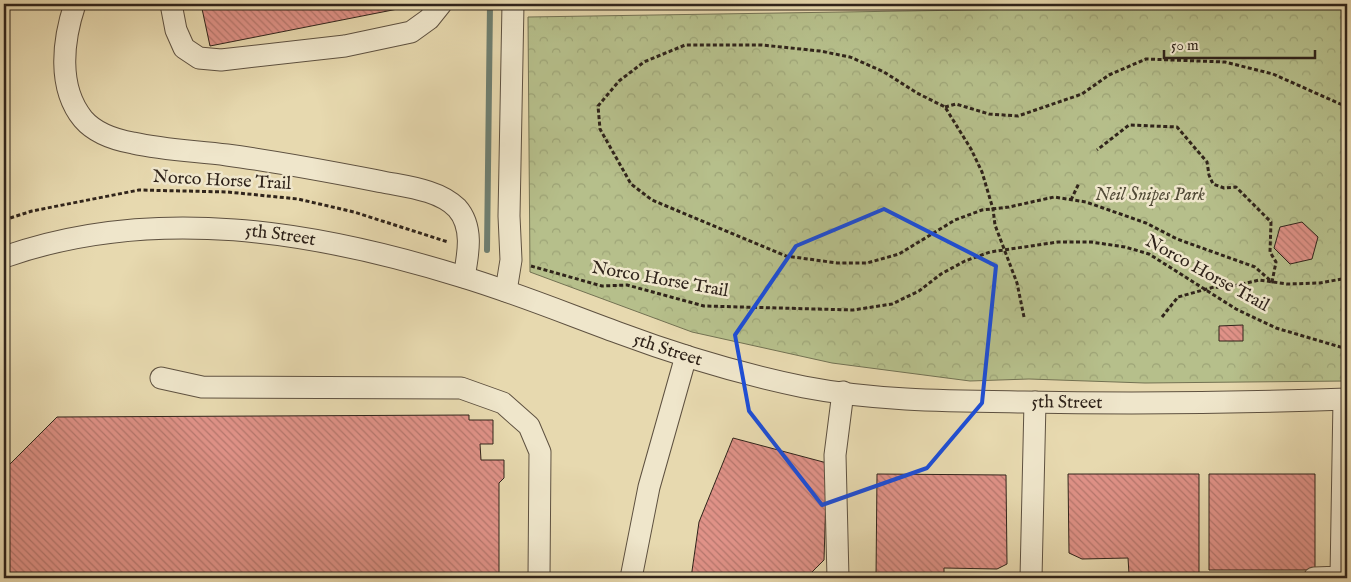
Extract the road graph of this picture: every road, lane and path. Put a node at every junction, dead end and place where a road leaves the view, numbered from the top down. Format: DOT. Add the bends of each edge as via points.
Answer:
graph roads {
  1 [pos="75,4"];
  2 [pos="171,4"];
  3 [pos="441,4"];
  4 [pos="513,5"];
  5 [pos="945,107"];
  6 [pos="1347,107"];
  7 [pos="1096,150"];
  8 [pos="1079,183"];
  9 [pos="1071,200"];
  10 [pos="993,209"];
  11 [pos="4,220"];
  12 [pos="470,249"];
  13 [pos="1004,249"];
  14 [pos="4,258"];
  15 [pos="511,260"];
  16 [pos="464,277"];
  17 [pos="1347,278"];
  18 [pos="1272,282"];
  19 [pos="1205,289"];
  20 [pos="506,291"];
  21 [pos="1024,316"];
  22 [pos="1162,317"];
  23 [pos="1347,349"];
  24 [pos="686,356"];
  25 [pos="161,378"];
  26 [pos="843,392"];
  27 [pos="1346,399"];
  28 [pos="1035,402"];
  29 [pos="1344,577"];
  30 [pos="539,578"];
  31 [pos="631,578"];
  32 [pos="838,578"];
  33 [pos="1031,578"];
  34 [pos="1314,578"];
  1 -- 12 [label="street" via="66,43 68,89 84,121 102,134 134,144 305,166 438,195 457,209 467,227"];
  2 -- 3 [label="street" via="176,30 184,48 199,58 222,60 345,46 411,32"];
  4 -- 15 [label="street"];
  5 -- 6 [label="path" via="956,104 989,114 1018,116 1082,94 1109,75 1146,59 1225,62 1273,74"];
  5 -- 10 [label="path" via="982,172"];
  5 -- 10 [label="path" via="884,72 850,57 762,45 685,45 644,62 619,81 598,106 600,129 631,184 652,200 786,256 837,263 867,263 899,254 955,220"];
  7 -- 18 [label="path" via="1129,125 1177,127 1207,162 1213,184 1224,188 1236,187 1271,222 1270,252 1276,262"];
  8 -- 9 [label="path"];
  9 -- 10 [label="path" via="1054,197"];
  9 -- 18 [label="path" via="1146,223 1177,239 1236,259 1255,267"];
  10 -- 13 [label="path"];
  11 -- 12 [label="path, Norco Horse Trail" via="32,211 139,190 228,192 298,199 354,212"];
  12 -- 16 [label="street"];
  13 -- 15 [label="path, Norco Horse Trail" via="966,261 892,304 853,310 704,306 627,284 602,286"];
  13 -- 19 [label="path, Norco Horse Trail" via="1058,242 1125,246 1149,254"];
  13 -- 21 [label="path" via="1017,283"];
  14 -- 16 [label="street, 5th Street" via="95,234 167,228 239,230 296,235 352,246"];
  15 -- 20 [label="street"];
  16 -- 20 [label="street, 5th Street"];
  17 -- 18 [label="path" via="1320,283"];
  18 -- 19 [label="path" via="1259,280"];
  19 -- 22 [label="path" via="1178,297"];
  19 -- 23 [label="path, Norco Horse Trail" via="1236,309 1276,328"];
  20 -- 24 [label="street, 5th Street"];
  24 -- 26 [label="street, 5th Street" via="804,386"];
  24 -- 31 [label="street" via="649,486"];
  25 -- 30 [label="street" via="202,386 461,388 503,403 529,426 540,452"];
  26 -- 28 [label="street, 5th Street" via="937,401"];
  26 -- 32 [label="street" via="835,455"];
  27 -- 28 [label="street, 5th Street" via="1212,404"];
  27 -- 29 [label="street"];
  28 -- 33 [label="street"];
  29 -- 34 [label="street"];
}
